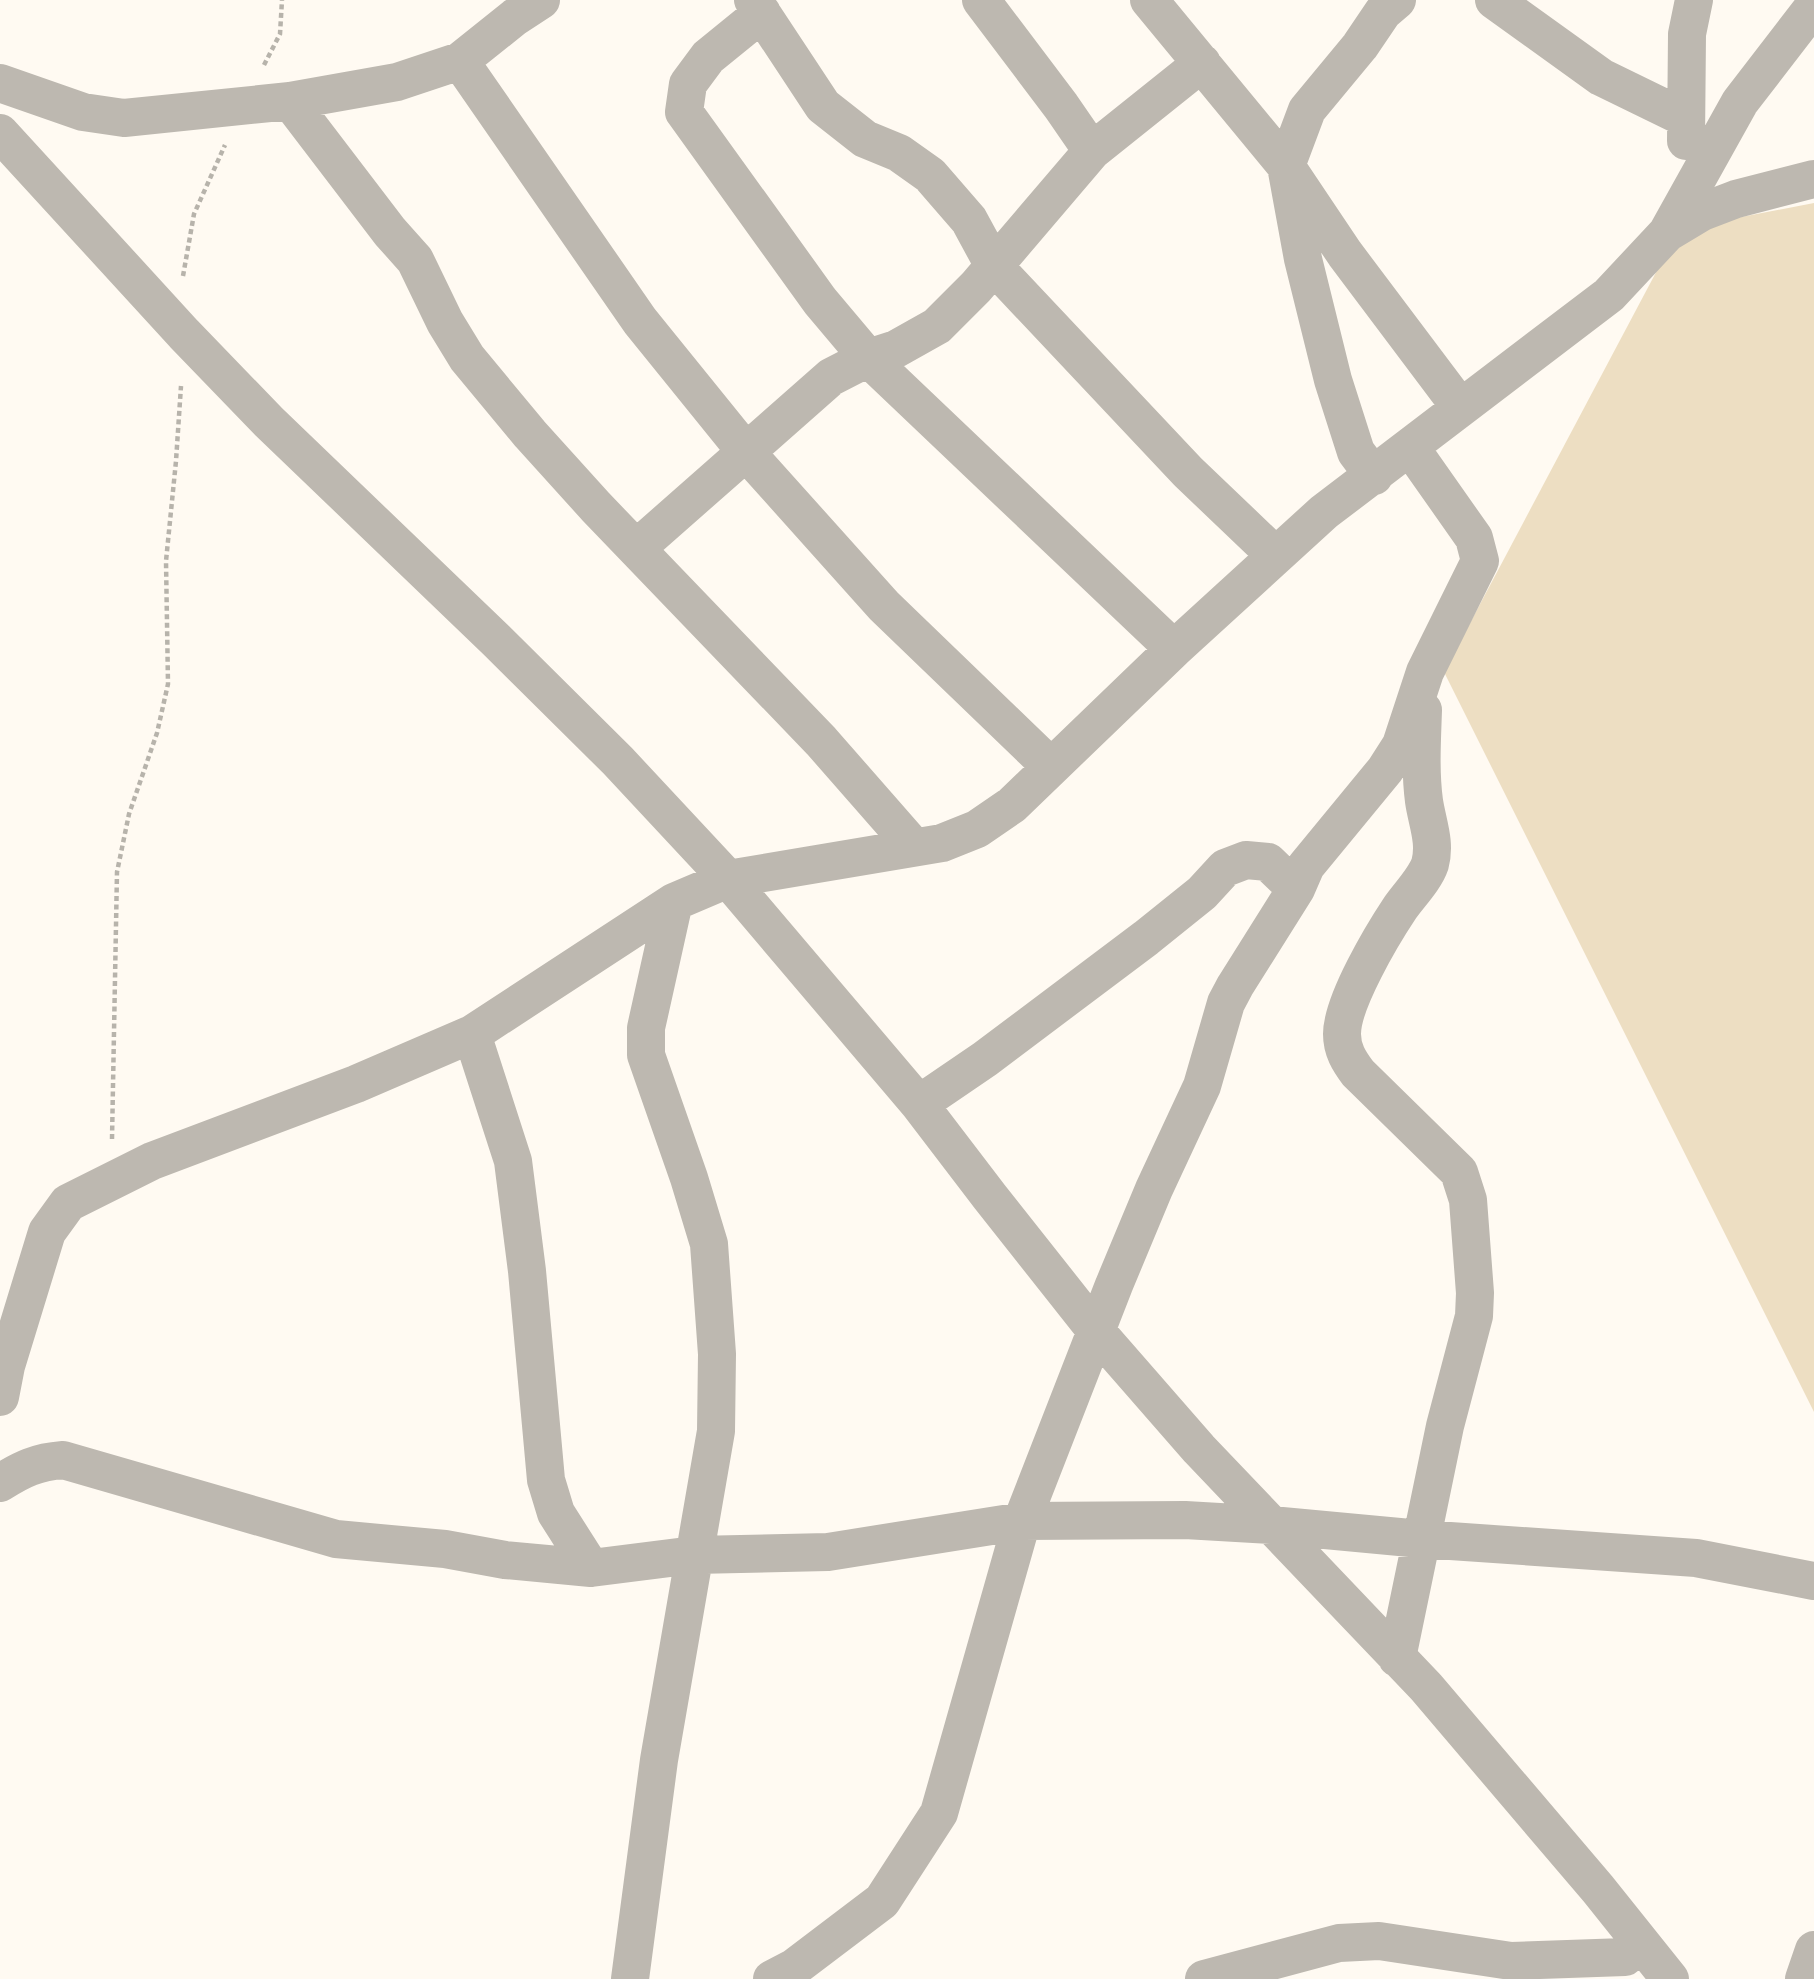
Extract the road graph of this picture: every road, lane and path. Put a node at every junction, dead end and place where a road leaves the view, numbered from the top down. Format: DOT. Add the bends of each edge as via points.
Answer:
graph roads {
  1 [pos="282,0"];
  2 [pos="541,0"];
  3 [pos="981,0"];
  4 [pos="1149,0"];
  5 [pos="1397,0"];
  6 [pos="1493,0"];
  7 [pos="1694,0"];
  8 [pos="1814,6"];
  9 [pos="757,7"];
  10 [pos="460,61"];
  11 [pos="1202,63"];
  12 [pos="0,83"];
  13 [pos="290,101"];
  14 [pos="242,108"];
  15 [pos="1685,118"];
  16 [pos="0,133"];
  17 [pos="1092,151"];
  18 [pos="1286,166"];
  19 [pos="1814,179"];
  20 [pos="1689,191"];
  21 [pos="1667,233"];
  22 [pos="994,266"];
  23 [pos="184,334"];
  24 [pos="868,358"];
  25 [pos="1460,407"];
  26 [pos="1410,447"];
  27 [pos="746,452"];
  28 [pos="1374,475"];
  29 [pos="637,548"];
  30 [pos="1276,556"];
  31 [pos="1174,649"];
  32 [pos="1425,673"];
  33 [pos="1051,767"];
  34 [pos="913,846"];
  35 [pos="728,879"];
  36 [pos="1296,890"];
  37 [pos="674,902"];
  38 [pos="472,1034"];
  39 [pos="919,1104"];
  40 [pos="111,1181"];
  41 [pos="1096,1331"];
  42 [pos="0,1397"];
  43 [pos="0,1483"];
  44 [pos="1022,1521"];
  45 [pos="1270,1525"];
  46 [pos="1421,1539"];
  47 [pos="694,1555"];
  48 [pos="591,1568"];
  49 [pos="1814,1581"];
  50 [pos="1397,1658"];
  51 [pos="1637,1939"];
  52 [pos="1814,1950"];
  53 [pos="630,1979"];
  54 [pos="772,1979"];
  55 [pos="1203,1979"];
  56 [pos="1670,1979"];
  57 [pos="1804,1979"];
  1 -- 14 [label="path" via="280,34"];
  2 -- 10 [label="street"];
  3 -- 17 [label="street"];
  4 -- 11 [label="street"];
  5 -- 18 [label="street" via="1307,110"];
  6 -- 15 [label="street" via="1601,78"];
  7 -- 15 [label="street" via="1687,34"];
  8 -- 20 [label="street" via="1740,102"];
  9 -- 22 [label="street" via="823,106 865,139 899,153 930,175 969,220"];
  9 -- 24 [label="street" via="688,83 684,112 820,301"];
  10 -- 13 [label="street" via="397,82"];
  10 -- 27 [label="street" via="640,321"];
  11 -- 17 [label="street"];
  11 -- 18 [label="street"];
  12 -- 14 [label="street" via="83,112 124,118"];
  13 -- 14 [label="street"];
  13 -- 29 [label="street" via="415,260 467,358 530,434"];
  14 -- 23 [label="path" via="194,214 182,268"];
  15 -- 20 [label="street"];
  16 -- 23 [label="street"];
  17 -- 22 [label="street"];
  18 -- 25 [label="street" via="1345,254"];
  18 -- 28 [label="street" via="1333,380 1356,452"];
  19 -- 21 [label="street" via="1737,199 1702,212"];
  20 -- 21 [label="street"];
  21 -- 25 [label="street" via="1609,295"];
  22 -- 24 [label="street" via="937,326 897,349"];
  22 -- 30 [label="street" via="1188,472"];
  23 -- 35 [label="street" via="618,761"];
  23 -- 40 [label="path" via="166,561 168,684 157,733 129,814 117,872"];
  24 -- 27 [label="street" via="831,377"];
  24 -- 31 [label="street"];
  25 -- 26 [label="street"];
  26 -- 28 [label="street"];
  26 -- 32 [label="street" via="1474,538 1480,561"];
  27 -- 29 [label="street"];
  27 -- 33 [label="street" via="884,606"];
  28 -- 30 [label="street"];
  29 -- 34 [label="street" via="821,741"];
  30 -- 31 [label="street"];
  31 -- 33 [label="street"];
  32 -- 36 [label="street" via="1401,744 1306,866"];
  32 -- 46 [label="street" via="1422,759 1433,841 1429,865 1360,978 1342,1034 1346,1056 1358,1073 1459,1172 1468,1199 1474,1316"];
  33 -- 34 [label="street" via="1012,805 977,829 942,843"];
  34 -- 35 [label="street"];
  35 -- 37 [label="street"];
  35 -- 39 [label="street"];
  36 -- 39 [label="street" via="1268,862 1246,860 1225,868 1146,938"];
  36 -- 41 [label="street" via="1226,1003 1202,1086"];
  37 -- 38 [label="street"];
  37 -- 47 [label="street" via="646,1028 646,1055 689,1178 711,1262 718,1410"];
  38 -- 40 [label="street"];
  38 -- 48 [label="street" via="513,1161 546,1480 556,1513"];
  39 -- 41 [label="street"];
  40 -- 42 [label="street" via="68,1203 47,1232"];
  41 -- 44 [label="street"];
  41 -- 45 [label="street"];
  43 -- 48 [label="street" via="41,1462 63,1460 336,1539"];
  44 -- 45 [label="street" via="1185,1520"];
  44 -- 47 [label="street" via="828,1552"];
  44 -- 54 [label="street" via="939,1813 882,1901 795,1967"];
  45 -- 46 [label="street"];
  45 -- 50 [label="street"];
  46 -- 49 [label="street" via="1696,1558"];
  46 -- 50 [label="street"];
  47 -- 48 [label="street"];
  47 -- 53 [label="street" via="659,1760"];
  50 -- 51 [label="street" via="1517,1793"];
  51 -- 55 [label="street" via="1625,1957 1511,1961 1379,1941 1339,1943"];
  51 -- 56 [label="street"];
  52 -- 57 [label="street"];
}
